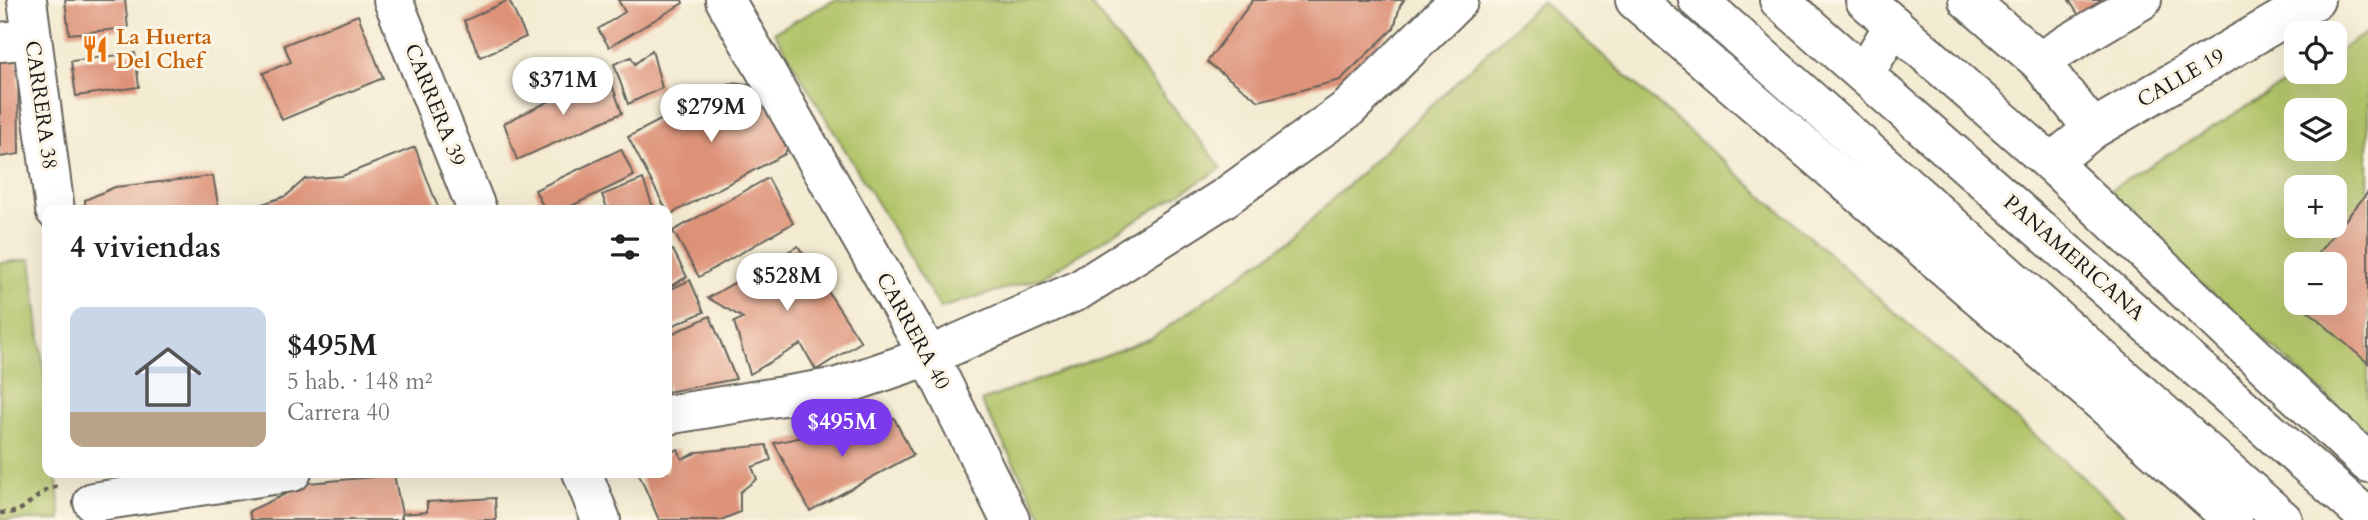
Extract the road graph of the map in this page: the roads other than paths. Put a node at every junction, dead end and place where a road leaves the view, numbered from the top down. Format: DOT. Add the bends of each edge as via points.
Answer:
graph roads {
  1 [pos="27,0"];
  2 [pos="393,0"];
  3 [pos="1459,0"];
  4 [pos="1635,0"];
  5 [pos="1698,0"];
  6 [pos="1779,0"];
  7 [pos="1865,0"];
  8 [pos="1968,0"];
  9 [pos="2141,0"];
  10 [pos="2315,0"];
  11 [pos="736,4"];
  12 [pos="1894,25"];
  13 [pos="16,40"];
  14 [pos="2039,61"];
  15 [pos="1864,74"];
  16 [pos="2093,129"];
  17 [pos="2051,163"];
  18 [pos="54,205"];
  19 [pos="475,205"];
  20 [pos="929,356"];
  21 [pos="2116,393"];
  22 [pos="672,414"];
  23 [pos="2368,463"];
  24 [pos="235,478"];
  25 [pos="584,478"];
  26 [pos="92,493"];
  27 [pos="2368,518"];
  28 [pos="601,520"];
  29 [pos="1010,520"];
  30 [pos="2233,520"];
  31 [pos="2283,520"];
  1 -- 13 [label="street, CARRERA 38"];
  2 -- 19 [label="street, CARRERA 39"];
  3 -- 20 [label="street" via="1349,108 1224,198 1079,290"];
  4 -- 21 [label="street"];
  5 -- 21 [label="street"];
  6 -- 15 [label="street, PANAMERICANA"];
  7 -- 12 [label="street"];
  8 -- 14 [label="street"];
  9 -- 14 [label="street"];
  10 -- 16 [label="street, CALLE 19"];
  11 -- 20 [label="street, CARRERA 40"];
  12 -- 15 [label="street"];
  12 -- 17 [label="street"];
  13 -- 18 [label="street, CARRERA 38"];
  14 -- 16 [label="street"];
  15 -- 27 [label="street, PANAMERICANA"];
  16 -- 17 [label="street, CALLE 19"];
  17 -- 23 [label="street"];
  20 -- 22 [label="street" via="838,387"];
  20 -- 29 [label="street, CARRERA 40"];
  21 -- 30 [label="street"];
  21 -- 31 [label="street"];
  24 -- 26 [label="street"];
  25 -- 28 [label="street"];
}
